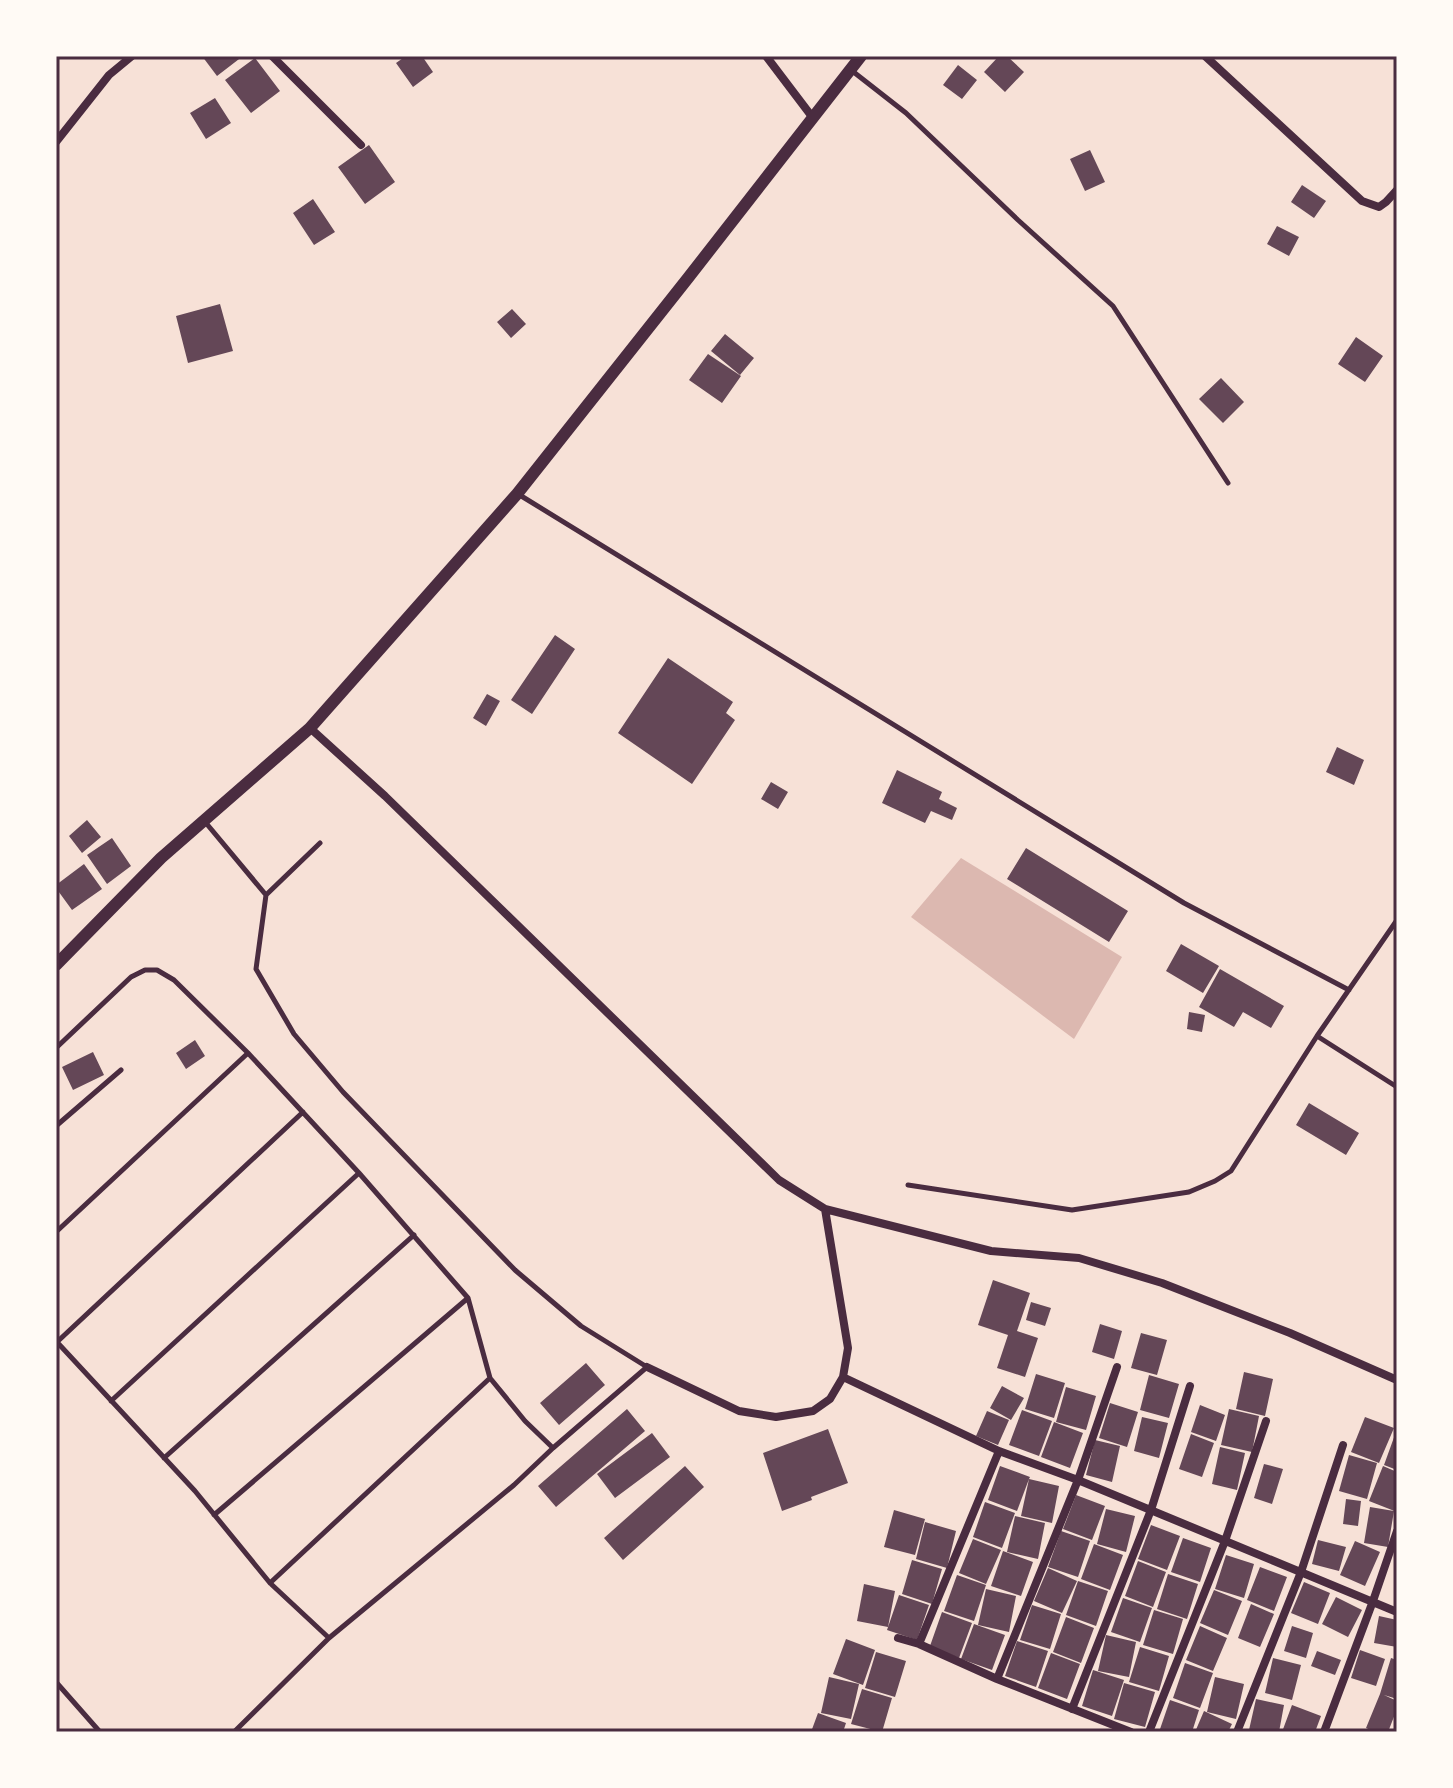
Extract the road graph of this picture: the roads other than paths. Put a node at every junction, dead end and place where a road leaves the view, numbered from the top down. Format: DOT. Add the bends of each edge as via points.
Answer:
graph roads {
  1 [pos="132,56"];
  2 [pos="272,56"];
  3 [pos="766,56"];
  4 [pos="861,56"];
  5 [pos="1205,56"];
  6 [pos="850,70"];
  7 [pos="813,118"];
  8 [pos="56,142"];
  9 [pos="361,145"];
  10 [pos="1397,190"];
  11 [pos="1228,483"];
  12 [pos="517,494"];
  13 [pos="310,728"];
  14 [pos="204,821"];
  15 [pos="320,843"];
  16 [pos="266,895"];
  17 [pos="1397,920"];
  18 [pos="56,965"];
  19 [pos="1349,990"];
  20 [pos="1317,1036"];
  21 [pos="56,1048"];
  22 [pos="248,1053"];
  23 [pos="121,1070"];
  24 [pos="1397,1087"];
  25 [pos="303,1112"];
  26 [pos="56,1126"];
  27 [pos="359,1173"];
  28 [pos="908,1185"];
  29 [pos="825,1209"];
  30 [pos="56,1232"];
  31 [pos="414,1235"];
  32 [pos="468,1298"];
  33 [pos="56,1342"];
  34 [pos="647,1367"];
  35 [pos="1117,1367"];
  36 [pos="843,1377"];
  37 [pos="490,1378"];
  38 [pos="1397,1380"];
  39 [pos="1190,1386"];
  40 [pos="111,1401"];
  41 [pos="1266,1421"];
  42 [pos="1343,1445"];
  43 [pos="553,1448"];
  44 [pos="999,1451"];
  45 [pos="164,1458"];
  46 [pos="1078,1480"];
  47 [pos="1151,1510"];
  48 [pos="214,1515"];
  49 [pos="1397,1531"];
  50 [pos="1225,1541"];
  51 [pos="1301,1572"];
  52 [pos="270,1583"];
  53 [pos="1373,1601"];
  54 [pos="1397,1612"];
  55 [pos="329,1638"];
  56 [pos="898,1638"];
  57 [pos="919,1644"];
  58 [pos="997,1679"];
  59 [pos="56,1682"];
  60 [pos="1072,1709"];
  61 [pos="100,1732"];
  62 [pos="234,1732"];
  63 [pos="1131,1732"];
  64 [pos="1149,1732"];
  65 [pos="1237,1732"];
  66 [pos="1324,1732"];
  1 -- 8 [label="street" via="109,75"];
  2 -- 9 [label="street"];
  3 -- 7 [label="street"];
  4 -- 6 [label="street"];
  5 -- 10 [label="street" via="1362,201 1379,207"];
  6 -- 7 [label="street"];
  6 -- 11 [label="lane" via="906,113 1113,306"];
  7 -- 12 [label="street"];
  12 -- 13 [label="street"];
  12 -- 19 [label="lane" via="1184,903"];
  13 -- 14 [label="street"];
  13 -- 29 [label="street" via="779,1180"];
  14 -- 16 [label="lane"];
  14 -- 18 [label="street"];
  15 -- 16 [label="lane"];
  16 -- 34 [label="lane" via="256,969 294,1034 515,1270 581,1326"];
  17 -- 19 [label="lane"];
  19 -- 20 [label="lane"];
  20 -- 24 [label="lane"];
  20 -- 28 [label="lane" via="1231,1171 1189,1192 1072,1210"];
  21 -- 22 [label="lane" via="131,977 157,970 174,980"];
  22 -- 25 [label="lane"];
  22 -- 30 [label="lane"];
  23 -- 26 [label="lane"];
  25 -- 27 [label="lane"];
  25 -- 33 [label="lane"];
  27 -- 31 [label="lane"];
  27 -- 40 [label="lane"];
  29 -- 36 [label="street" via="848,1348"];
  29 -- 38 [label="street" via="991,1251 1079,1258 1162,1283"];
  31 -- 32 [label="lane"];
  31 -- 45 [label="lane"];
  32 -- 37 [label="lane"];
  32 -- 48 [label="lane"];
  33 -- 40 [label="lane"];
  34 -- 36 [label="street" via="739,1411 776,1417 813,1411 830,1399"];
  34 -- 43 [label="lane"];
  35 -- 46 [label="street"];
  36 -- 44 [label="street"];
  37 -- 43 [label="lane"];
  37 -- 52 [label="lane"];
  39 -- 47 [label="street"];
  40 -- 45 [label="lane"];
  41 -- 50 [label="street"];
  42 -- 51 [label="street"];
  43 -- 55 [label="lane"];
  44 -- 46 [label="street"];
  44 -- 57 [label="street"];
  45 -- 48 [label="lane"];
  46 -- 47 [label="street"];
  46 -- 58 [label="street"];
  47 -- 50 [label="street"];
  47 -- 60 [label="street"];
  48 -- 52 [label="lane"];
  49 -- 53 [label="street"];
  50 -- 51 [label="street"];
  50 -- 64 [label="street"];
  51 -- 53 [label="street"];
  51 -- 65 [label="street"];
  52 -- 55 [label="lane"];
  53 -- 54 [label="street"];
  53 -- 66 [label="street"];
  55 -- 62 [label="lane"];
  56 -- 57 [label="street"];
  57 -- 58 [label="street"];
  58 -- 60 [label="street"];
  59 -- 61 [label="lane"];
  60 -- 63 [label="street"];
}
